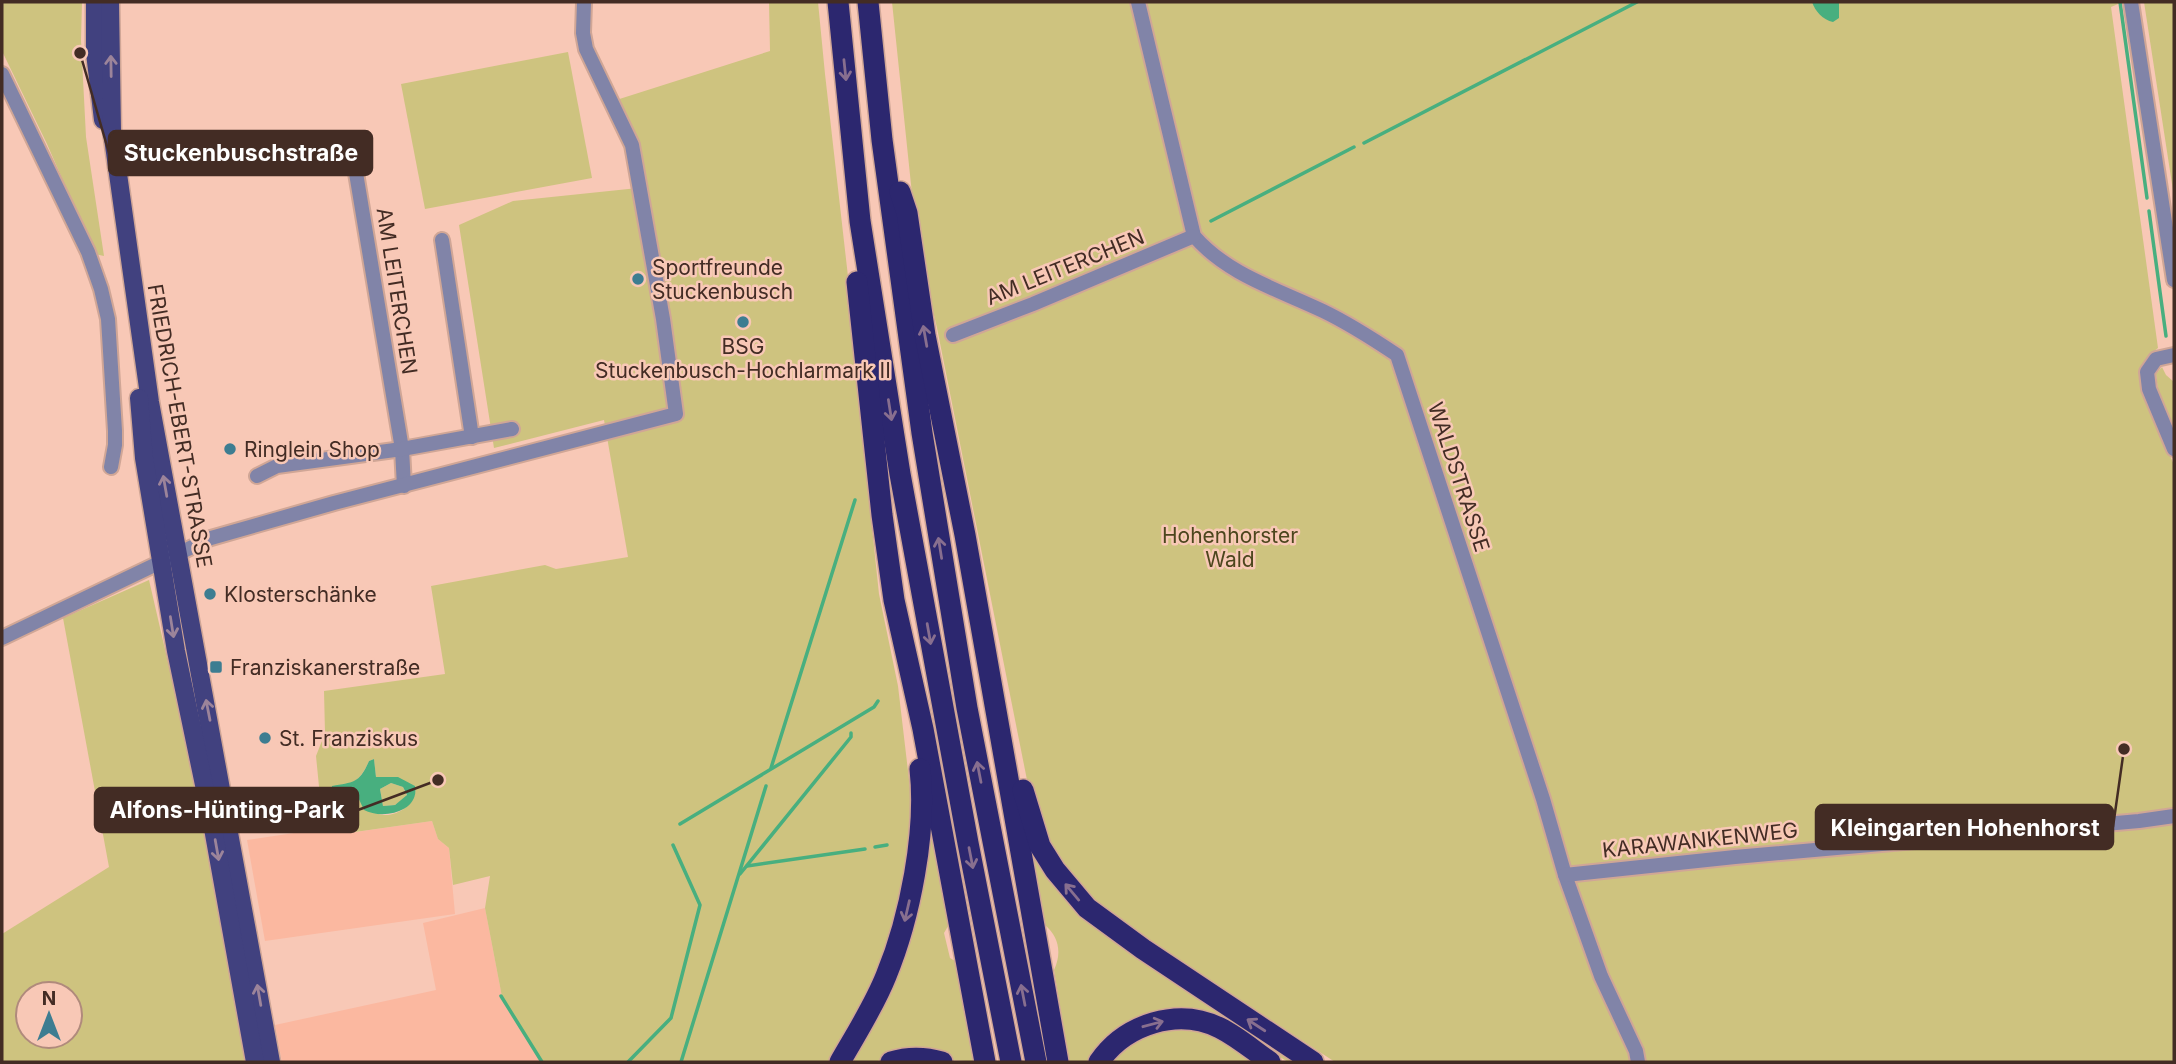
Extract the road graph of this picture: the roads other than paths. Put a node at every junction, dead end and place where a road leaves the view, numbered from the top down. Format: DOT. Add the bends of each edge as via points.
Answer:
graph roads {
  1 [pos="95,2"];
  2 [pos="110,2"];
  3 [pos="584,2"];
  4 [pos="838,2"];
  5 [pos="868,2"];
  6 [pos="1138,2"];
  7 [pos="2131,2"];
  8 [pos="2,74"];
  9 [pos="362,140"];
  10 [pos="882,140"];
  11 [pos="860,222"];
  12 [pos="1194,236"];
  13 [pos="442,240"];
  14 [pos="2174,280"];
  15 [pos="953,335"];
  16 [pos="2174,355"];
  17 [pos="512,429"];
  18 [pos="472,438"];
  19 [pos="402,449"];
  20 [pos="2174,449"];
  21 [pos="111,467"];
  22 [pos="257,476"];
  23 [pos="404,486"];
  24 [pos="169,557"];
  25 [pos="2,638"];
  26 [pos="909,673"];
  27 [pos="994,696"];
  28 [pos="2174,816"];
  29 [pos="1564,875"];
  30 [pos="255,1062"];
  31 [pos="271,1062"];
  32 [pos="840,1062"];
  33 [pos="891,1062"];
  34 [pos="942,1062"];
  35 [pos="985,1062"];
  36 [pos="1011,1062"];
  37 [pos="1036,1062"];
  38 [pos="1058,1062"];
  39 [pos="1099,1062"];
  40 [pos="1270,1062"];
  41 [pos="1313,1062"];
  42 [pos="1638,1062"];
  1 -- 24 [label="main road, FRIEDRICH-EBERT-STRASSE" via="97,79 130,314 144,458"];
  24 -- 2 [label="main road, FRIEDRICH-EBERT-STRASSE, one-way" via="112,131"];
  3 -- 23 [label="street" via="586,49 632,145 676,414"];
  4 -- 11 [label="highway, one-way"];
  5 -- 10 [label="highway"];
  6 -- 12 [label="street"];
  7 -- 14 [label="street"];
  8 -- 21 [label="street" via="88,252 101,289 108,319 114,418"];
  9 -- 19 [label="street, AM LEITERCHEN" via="356,173"];
  27 -- 10 [label="highway, one-way" via="925,335 907,212"];
  37 -- 10 [label="highway, one-way" via="967,708 922,433"];
  11 -- 26 [label="highway" via="854,254 880,502"];
  11 -- 36 [label="highway, one-way" via="905,502"];
  12 -- 15 [label="street, AM LEITERCHEN"];
  12 -- 29 [label="street, WALDSTRASSE" via="1208,252 1241,274 1325,312 1396,355"];
  13 -- 18 [label="street"];
  16 -- 20 [label="street" via="2156,359 2147,372 2149,389"];
  17 -- 18 [label="street"];
  18 -- 19 [label="street"];
  19 -- 22 [label="street" via="277,466"];
  19 -- 23 [label="street, AM LEITERCHEN"];
  23 -- 24 [label="street" via="211,538"];
  24 -- 25 [label="street"];
  24 -- 30 [label="main road, FRIEDRICH-EBERT-STRASSE, one-way" via="176,651"];
  31 -- 24 [label="main road, FRIEDRICH-EBERT-STRASSE, one-way" via="210,722"];
  26 -- 32 [label="highway, one-way" via="921,778 914,878 885,978"];
  26 -- 35 [label="highway"];
  27 -- 38 [label="highway"];
  41 -- 27 [label="highway, one-way" via="1113,928 1073,894 1040,846 1007,723"];
  28 -- 29 [label="street, KARAWANKENWEG"];
  29 -- 42 [label="street, WALDSTRASSE"];
  33 -- 34 [label="highway"];
  39 -- 40 [label="highway, one-way" via="1122,1036 1167,1020 1220,1028"];
}
